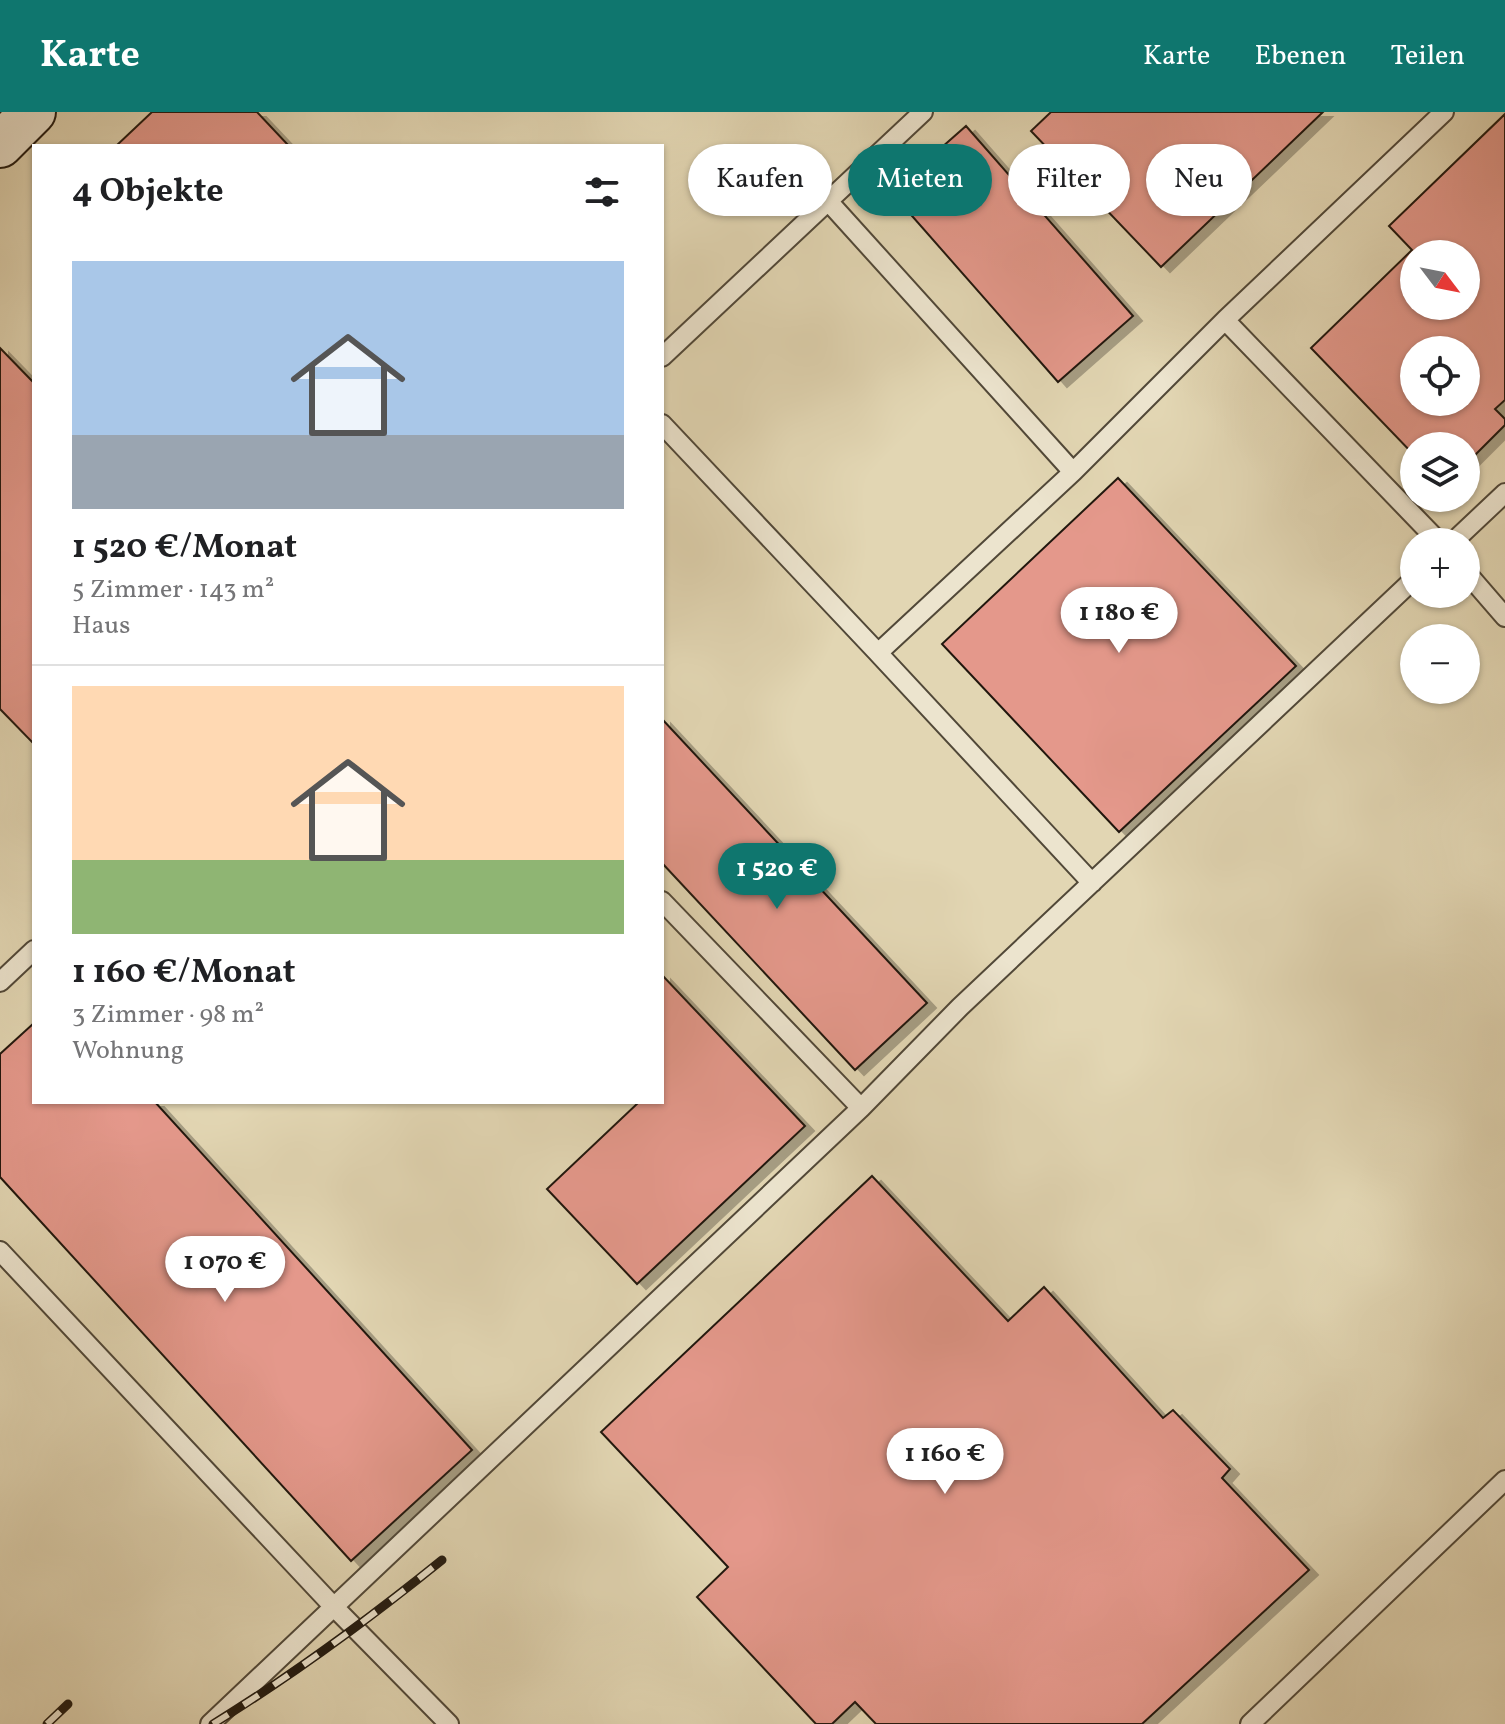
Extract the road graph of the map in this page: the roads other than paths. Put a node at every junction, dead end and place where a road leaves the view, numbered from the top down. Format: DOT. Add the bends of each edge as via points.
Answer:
graph roads {
  1 [pos="923,112"];
  2 [pos="1444,112"];
  3 [pos="832,197"];
  4 [pos="832,205"];
  5 [pos="812,216"];
  6 [pos="1225,320"];
  7 [pos="664,355"];
  8 [pos="664,426"];
  9 [pos="1073,472"];
  10 [pos="1505,493"];
  11 [pos="1426,528"];
  12 [pos="1468,528"];
  13 [pos="1480,588"];
  14 [pos="1400,592"];
  15 [pos="1505,617"];
  16 [pos="878,653"];
  17 [pos="1092,883"];
  18 [pos="664,903"];
  19 [pos="32,952"];
  20 [pos="0,982"];
  21 [pos="861,1108"];
  22 [pos="0,1251"];
  23 [pos="1505,1480"];
  24 [pos="333,1606"];
  25 [pos="210,1724"];
  26 [pos="449,1724"];
  27 [pos="1250,1724"];
  1 -- 3 [label="lane"];
  2 -- 6 [label="lane"];
  4 -- 9 [label="lane"];
  5 -- 7 [label="lane"];
  6 -- 9 [label="lane"];
  6 -- 11 [label="lane"];
  8 -- 16 [label="lane"];
  9 -- 16 [label="lane"];
  10 -- 12 [label="lane"];
  13 -- 15 [label="lane"];
  14 -- 17 [label="lane"];
  16 -- 17 [label="lane"];
  17 -- 21 [label="lane"];
  18 -- 21 [label="lane"];
  19 -- 20 [label="lane"];
  21 -- 24 [label="lane"];
  22 -- 24 [label="lane"];
  23 -- 27 [label="lane"];
  24 -- 25 [label="lane"];
  24 -- 26 [label="lane"];
}
